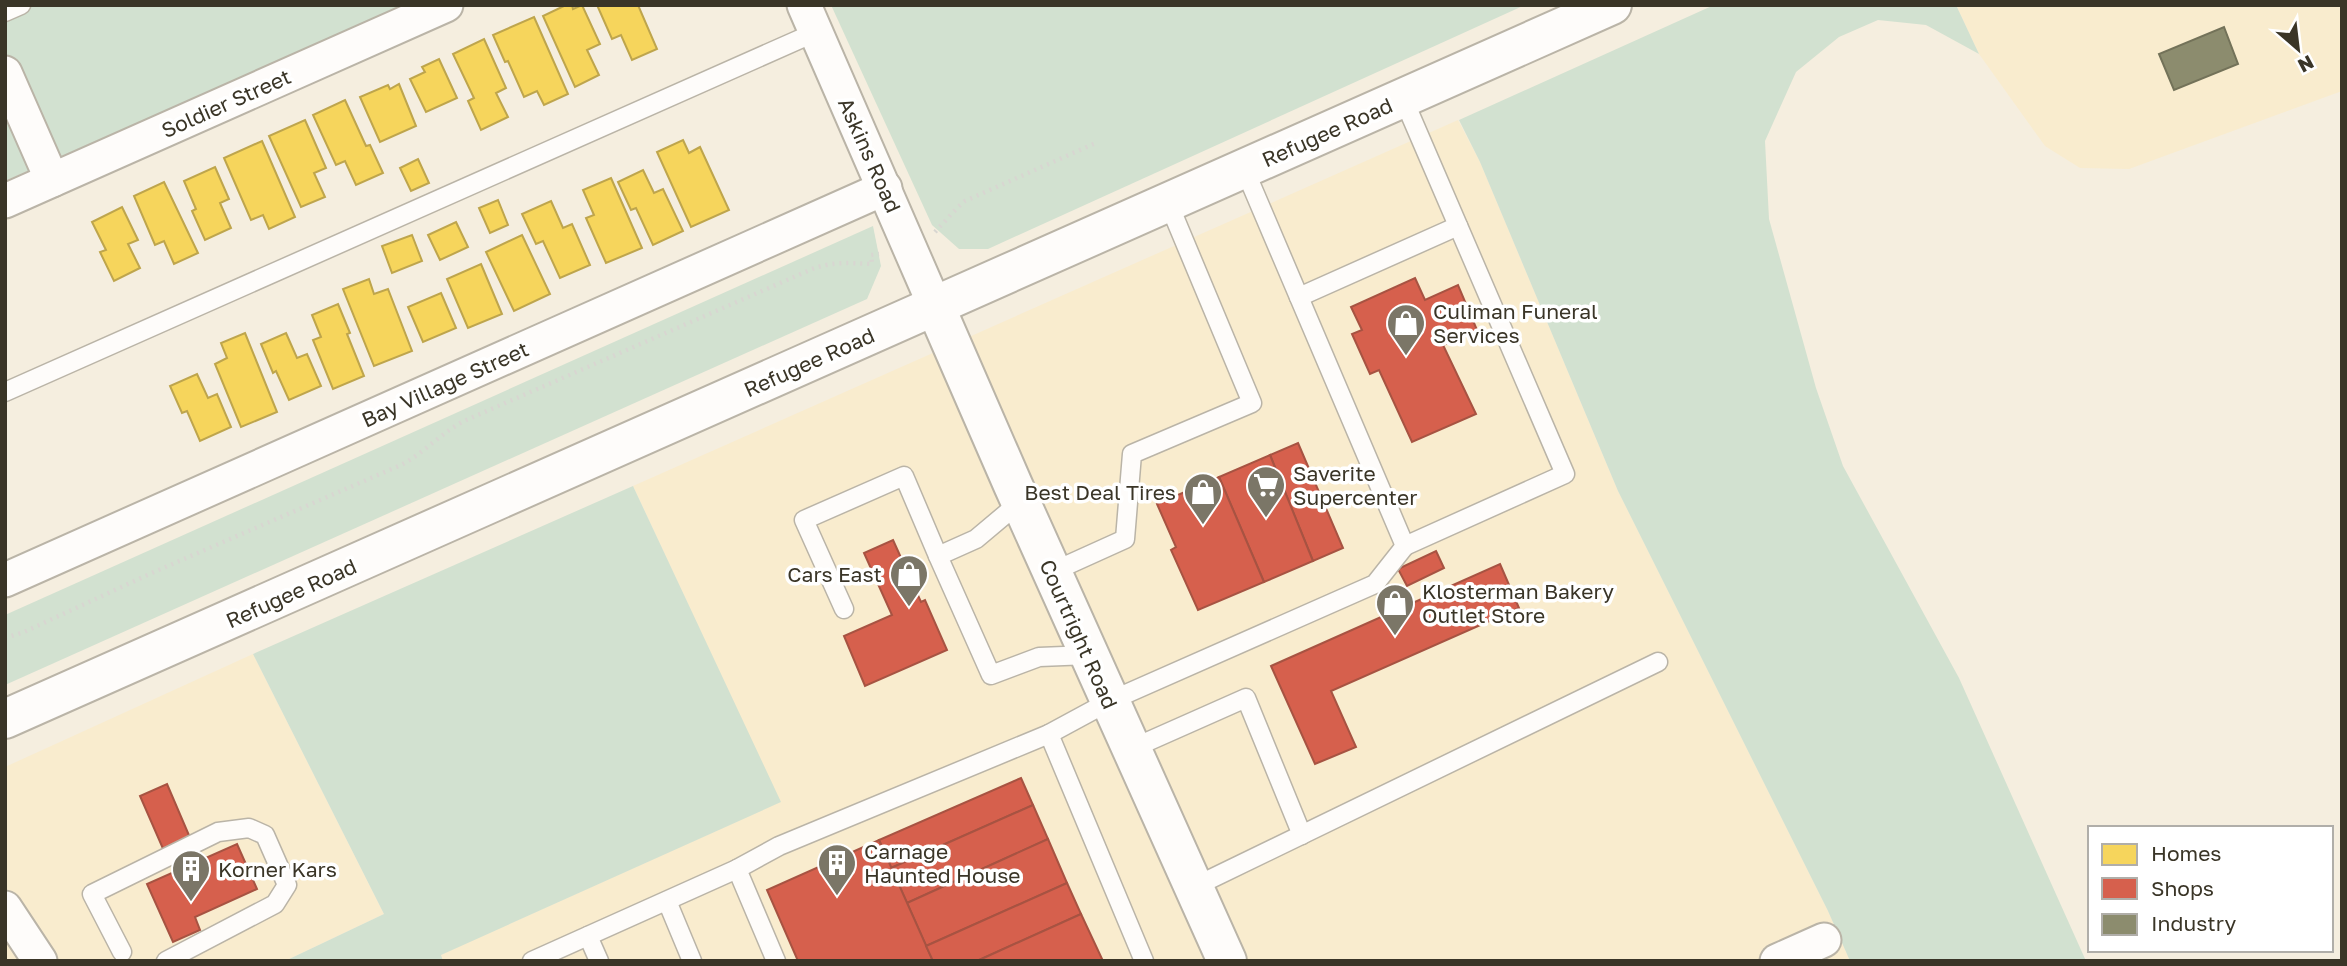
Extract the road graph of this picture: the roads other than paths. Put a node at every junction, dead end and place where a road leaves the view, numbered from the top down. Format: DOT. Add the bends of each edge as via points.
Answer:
graph roads {
  1 [pos="21,5"];
  2 [pos="446,5"];
  3 [pos="1612,5"];
  4 [pos="5,12"];
  5 [pos="810,19"];
  6 [pos="5,73"];
  7 [pos="1403,98"];
  8 [pos="1244,169"];
  9 [pos="52,180"];
  10 [pos="886,188"];
  11 [pos="5,201"];
  12 [pos="1168,202"];
  13 [pos="1458,226"];
  14 [pos="1298,297"];
  15 [pos="935,306"];
  16 [pos="5,392"];
  17 [pos="1020,502"];
  18 [pos="1405,546"];
  19 [pos="938,556"];
  20 [pos="1052,572"];
  21 [pos="5,580"];
  22 [pos="844,609"];
  23 [pos="1089,655"];
  24 [pos="1658,662"];
  25 [pos="1110,702"];
  26 [pos="5,719"];
  27 [pos="1049,734"];
  28 [pos="1131,749"];
  29 [pos="1302,835"];
  30 [pos="737,869"];
  31 [pos="1194,887"];
  32 [pos="667,901"];
  33 [pos="5,908"];
  34 [pos="588,936"];
  35 [pos="1824,940"];
  36 [pos="122,952"];
  37 [pos="40,961"];
  38 [pos="166,961"];
  39 [pos="532,961"];
  40 [pos="599,961"];
  41 [pos="692,961"];
  42 [pos="776,961"];
  43 [pos="1144,961"];
  44 [pos="1227,961"];
  45 [pos="1777,961"];
  1 -- 4 [label="lane"];
  2 -- 9 [label="street, Soldier Street"];
  3 -- 7 [label="main road, Refugee Road"];
  5 -- 10 [label="street, Askins Road"];
  5 -- 16 [label="lane"];
  6 -- 9 [label="street"];
  7 -- 8 [label="main road, Refugee Road"];
  7 -- 13 [label="lane"];
  8 -- 12 [label="main road, Refugee Road"];
  8 -- 14 [label="lane"];
  9 -- 11 [label="street, Soldier Street"];
  10 -- 15 [label="street, Askins Road"];
  10 -- 21 [label="street, Bay Village Street"];
  12 -- 15 [label="main road, Refugee Road"];
  12 -- 20 [label="lane" via="1252,403 1132,454 1125,539"];
  13 -- 14 [label="lane"];
  13 -- 18 [label="lane" via="1565,474"];
  14 -- 18 [label="lane"];
  15 -- 17 [label="main road, Courtright Road"];
  15 -- 26 [label="main road, Refugee Road"];
  17 -- 19 [label="lane" via="976,539"];
  17 -- 20 [label="main road, Courtright Road"];
  18 -- 25 [label="lane" via="1375,584"];
  19 -- 22 [label="lane" via="904,476 804,520"];
  19 -- 23 [label="lane" via="991,675 1039,657"];
  20 -- 23 [label="main road, Courtright Road"];
  23 -- 25 [label="main road, Courtright Road"];
  24 -- 29 [label="lane"];
  25 -- 27 [label="lane"];
  25 -- 28 [label="main road, Courtright Road"];
  27 -- 30 [label="lane" via="779,846"];
  27 -- 43 [label="lane"];
  28 -- 29 [label="lane" via="1246,698"];
  28 -- 31 [label="main road, Courtright Road"];
  29 -- 31 [label="lane"];
  30 -- 32 [label="lane"];
  30 -- 42 [label="lane"];
  31 -- 44 [label="main road, Courtright Road"];
  32 -- 34 [label="lane"];
  32 -- 41 [label="lane"];
  33 -- 37 [label="street"];
  34 -- 39 [label="lane"];
  34 -- 40 [label="lane"];
  35 -- 45 [label="street"];
  36 -- 38 [label="lane" via="92,894 218,832 249,828 265,835 287,884 275,904"];
}
